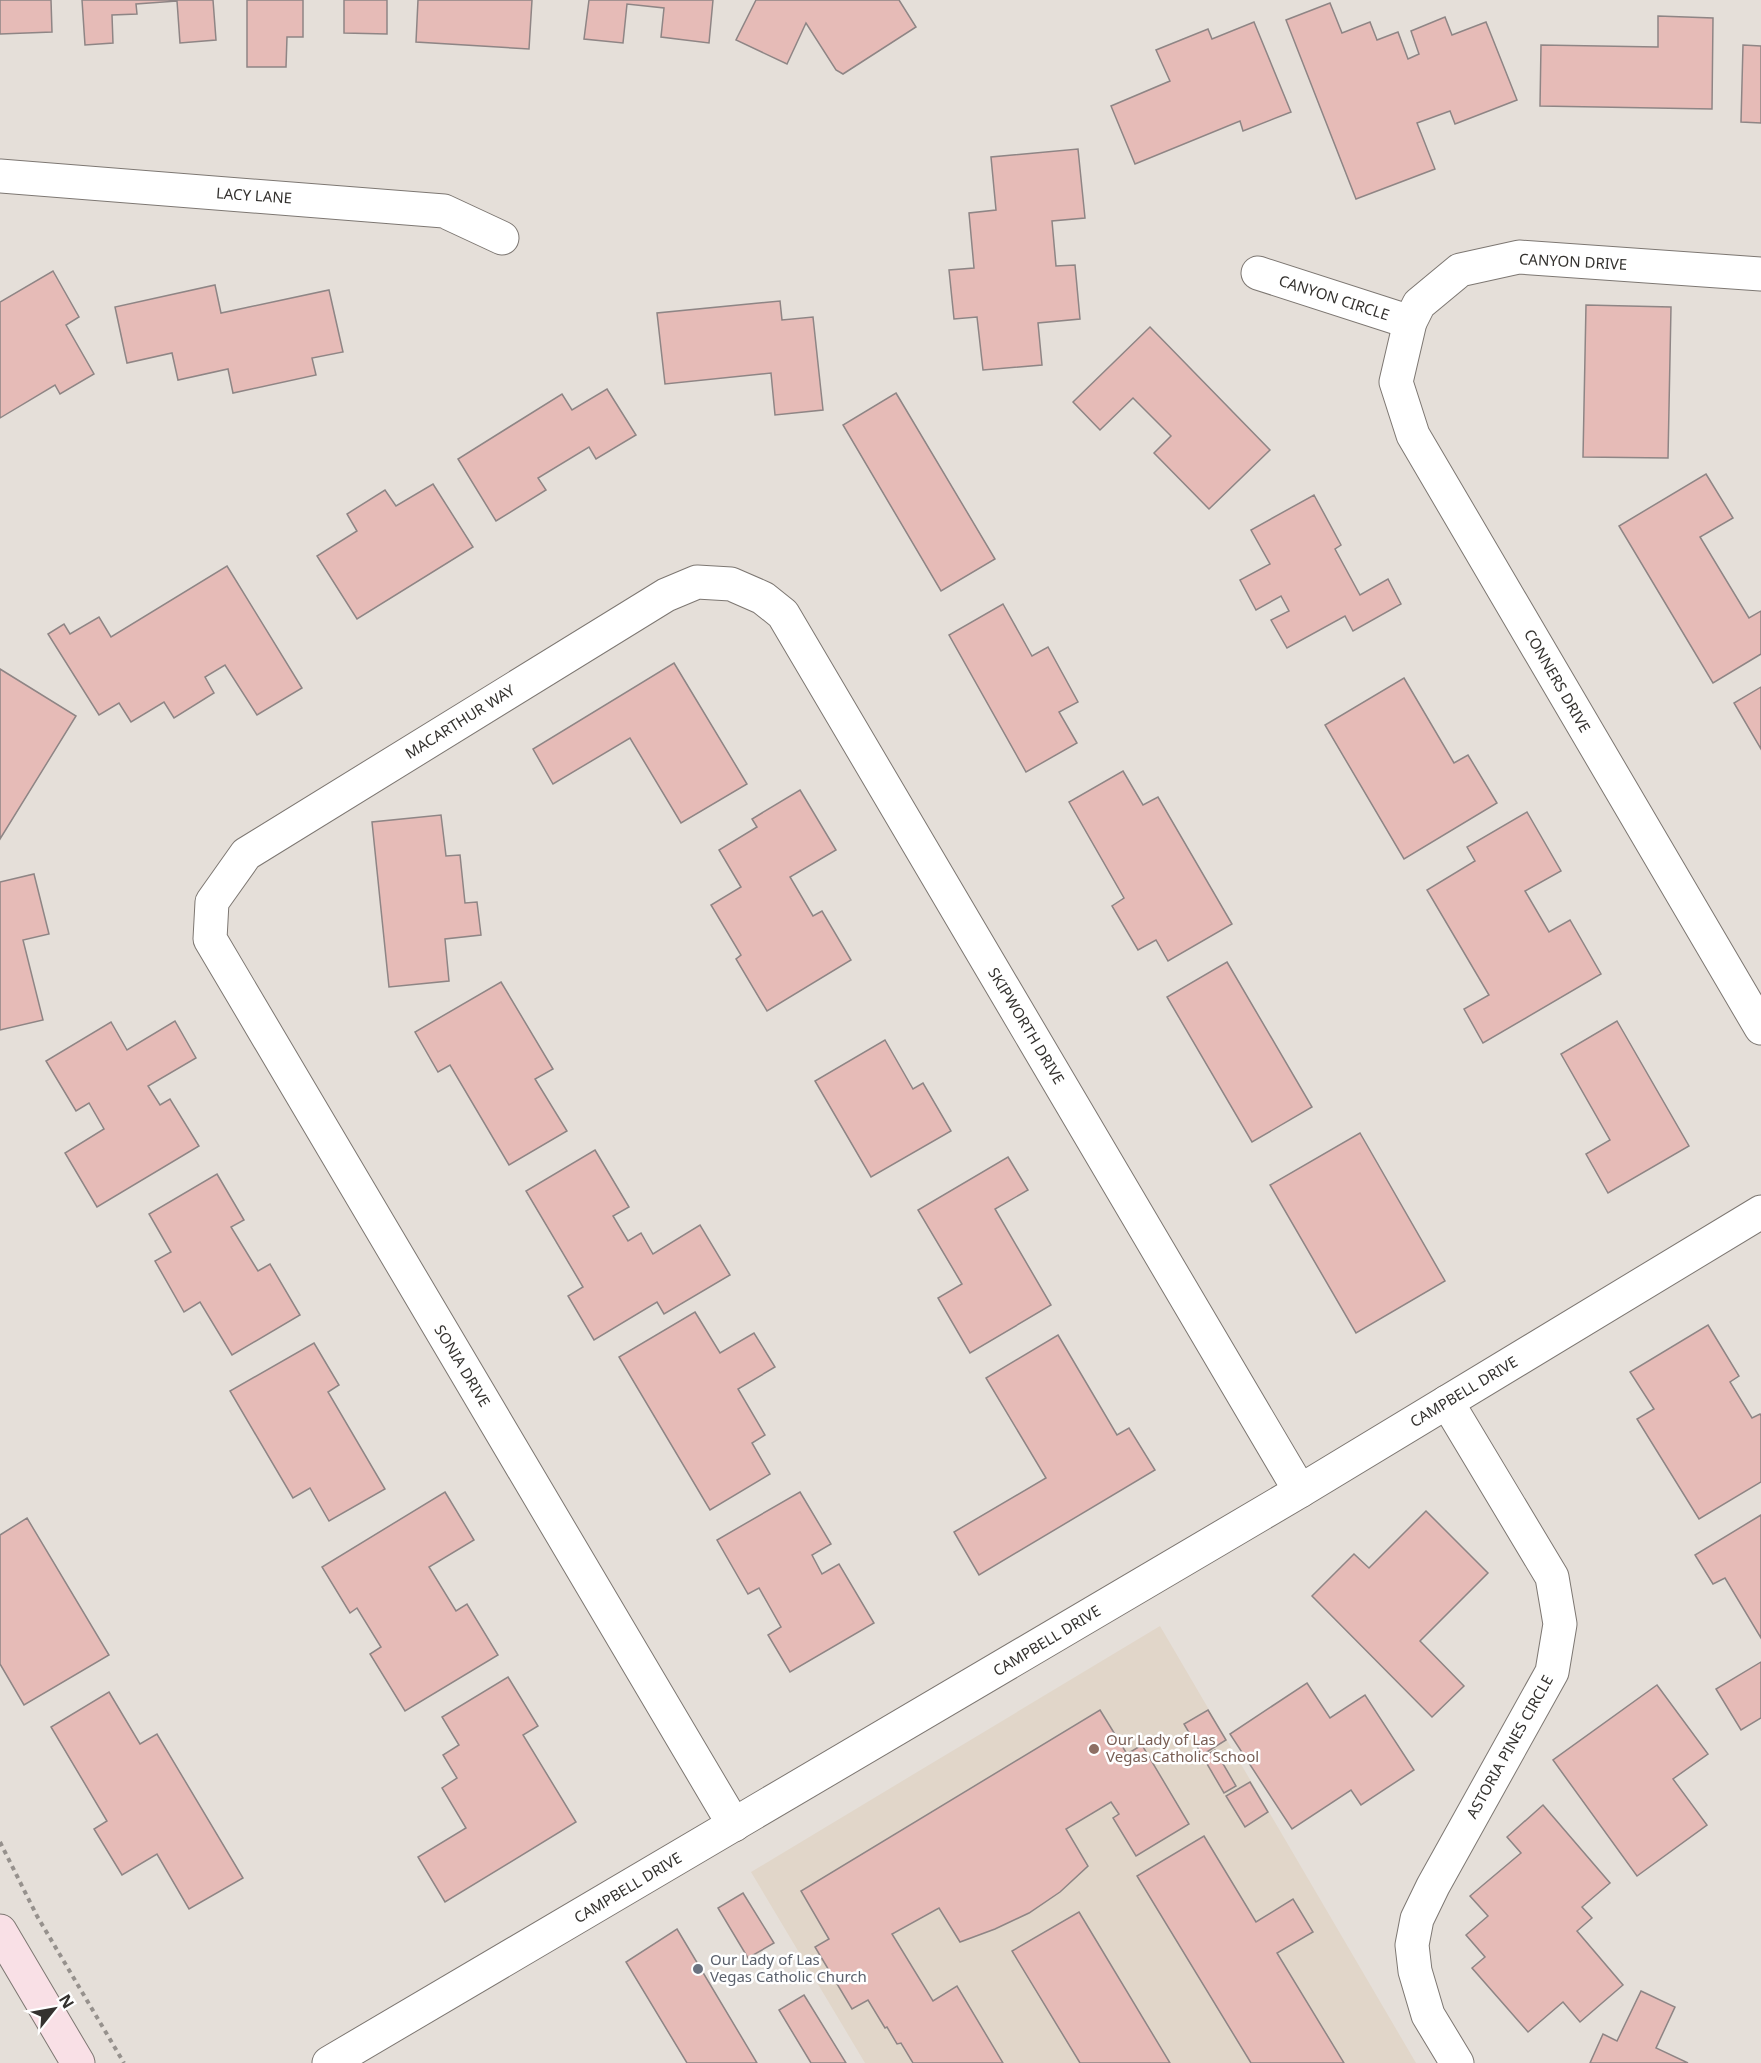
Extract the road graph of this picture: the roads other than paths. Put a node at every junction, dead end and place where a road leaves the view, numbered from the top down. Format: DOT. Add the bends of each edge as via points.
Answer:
graph roads {
  1 [pos="0,176"];
  2 [pos="502,238"];
  3 [pos="1258,273"];
  4 [pos="1761,274"];
  5 [pos="1410,322"];
  6 [pos="731,584"];
  7 [pos="212,902"];
  8 [pos="1761,1028"];
  9 [pos="1761,1212"];
  10 [pos="1447,1402"];
  11 [pos="1300,1491"];
  12 [pos="734,1825"];
  13 [pos="0,1931"];
  14 [pos="78,2063"];
  15 [pos="329,2063"];
  16 [pos="1457,2063"];
  1 -- 2 [label="street, LACY LANE" via="444,211"];
  3 -- 5 [label="street, CANYON CIRCLE"];
  4 -- 5 [label="street, CANYON DRIVE" via="1519,257 1460,270 1419,304"];
  5 -- 8 [label="street, CONNERS DRIVE" via="1396,382 1413,435"];
  6 -- 7 [label="street, MACARTHUR WAY" via="697,582 656,601 246,854"];
  6 -- 11 [label="street, SKIPWORTH DRIVE" via="763,598 783,614"];
  7 -- 12 [label="street, SONIA DRIVE" via="210,939"];
  9 -- 10 [label="street, CAMPBELL DRIVE"];
  10 -- 11 [label="street, CAMPBELL DRIVE"];
  10 -- 16 [label="street, ASTORIA PINES CIRCLE" via="1552,1577 1560,1624 1552,1672 1417,1919 1412,1945 1419,1985 1428,2015"];
  11 -- 12 [label="street, CAMPBELL DRIVE"];
  12 -- 15 [label="street, CAMPBELL DRIVE"];
  13 -- 14 [label="main road"];
}
